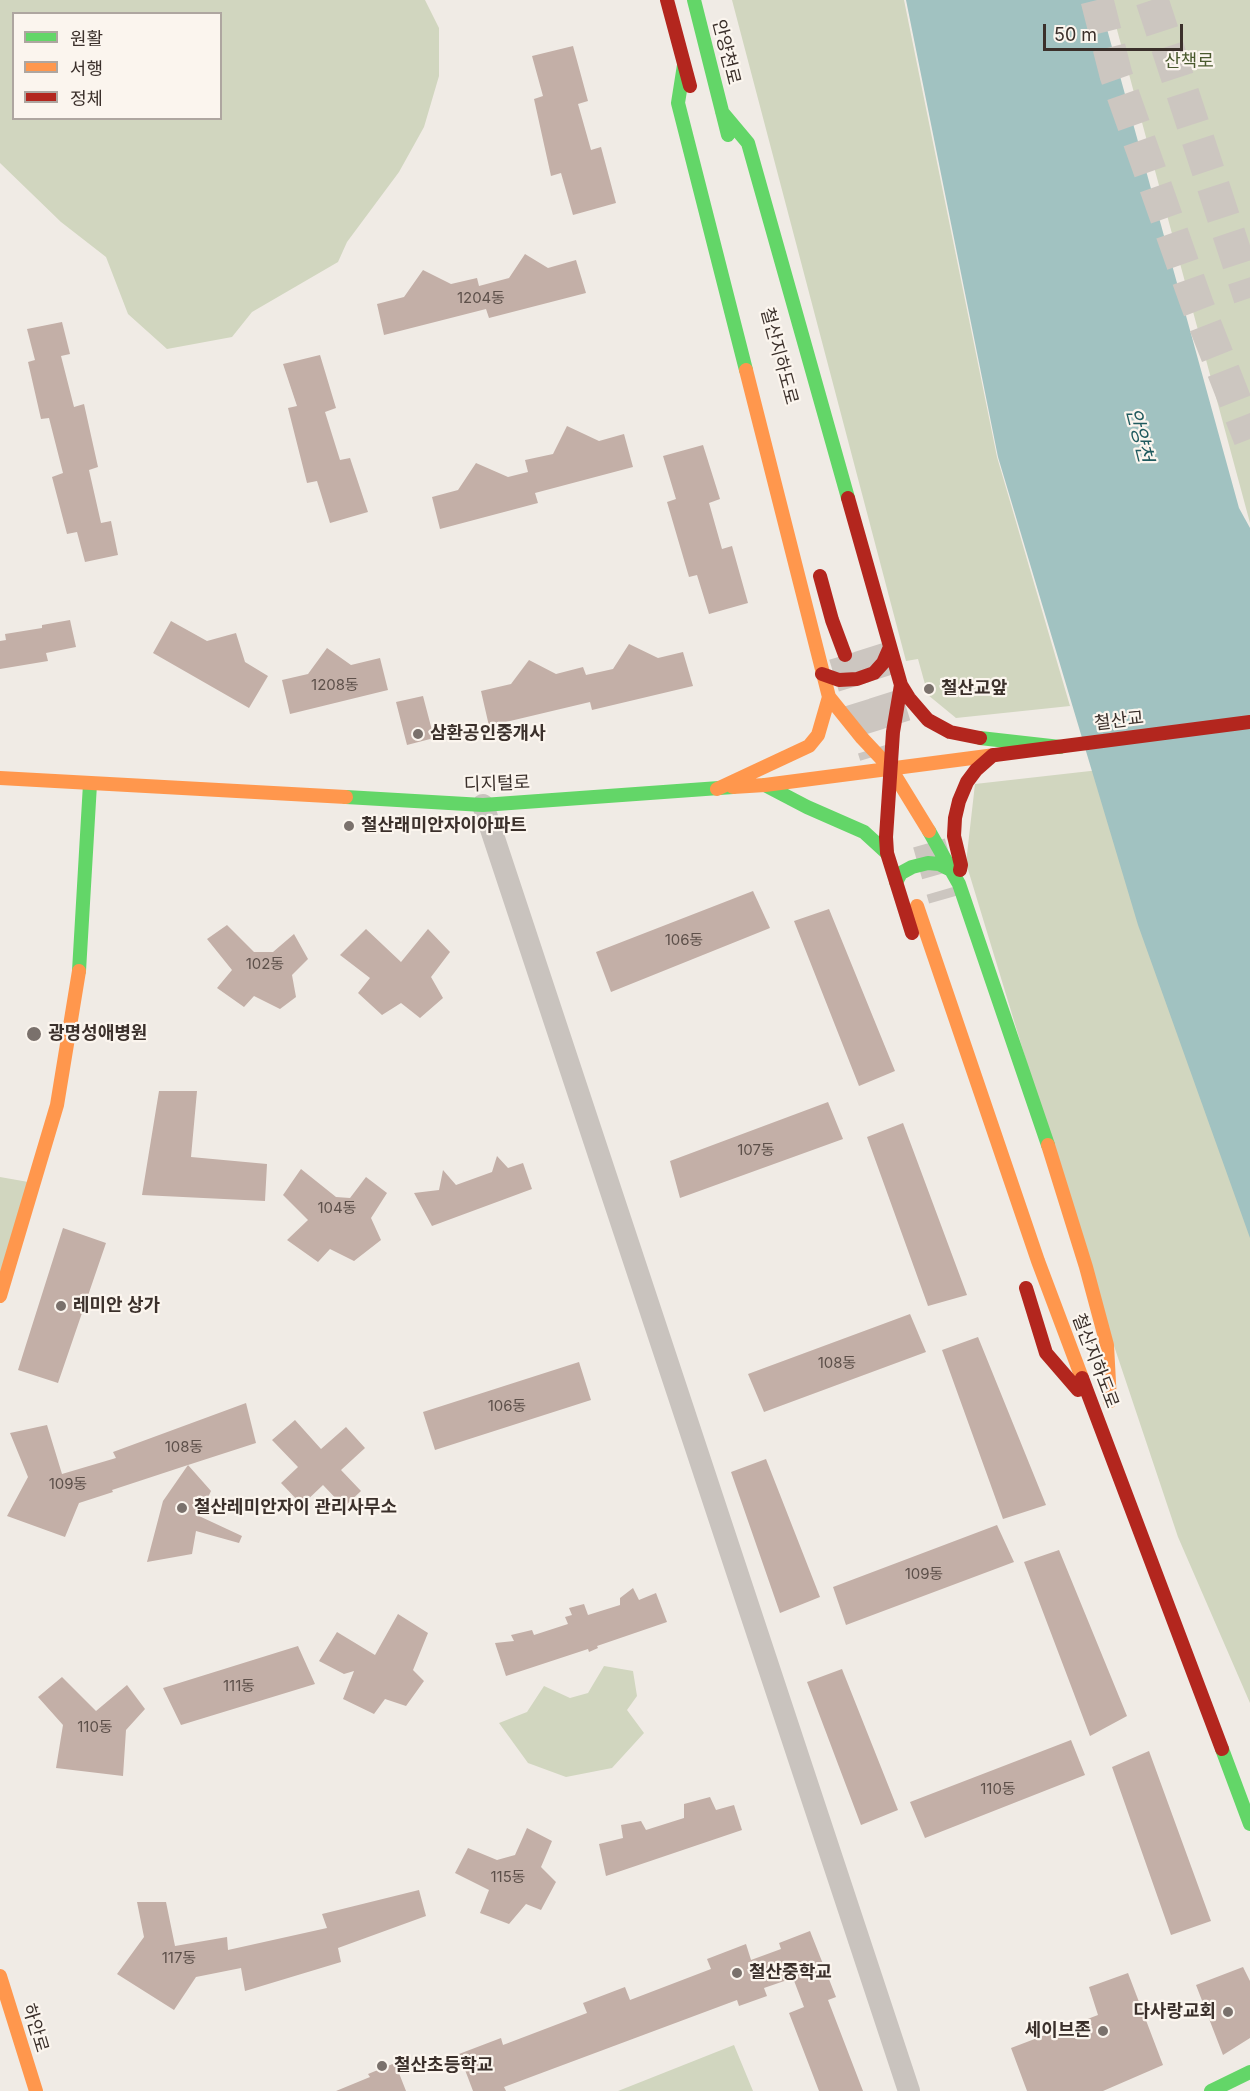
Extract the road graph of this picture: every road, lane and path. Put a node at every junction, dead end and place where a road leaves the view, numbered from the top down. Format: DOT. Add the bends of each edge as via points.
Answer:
graph roads {
  1 [pos="667,0"];
  2 [pos="694,0"];
  3 [pos="684,65"];
  4 [pos="693,99"];
  5 [pos="723,112"];
  6 [pos="731,147"];
  7 [pos="817,564"];
  8 [pos="890,647"];
  9 [pos="845,655"];
  10 [pos="822,674"];
  11 [pos="901,685"];
  12 [pos="829,697"];
  13 [pos="1250,722"];
  14 [pos="1060,747"];
  15 [pos="993,755"];
  16 [pos="891,769"];
  17 [pos="0,778"];
  18 [pos="90,784"];
  19 [pos="765,784"];
  20 [pos="717,789"];
  21 [pos="483,805"];
  22 [pos="887,852"];
  23 [pos="953,871"];
  24 [pos="896,882"];
  25 [pos="959,884"];
  26 [pos="918,906"];
  27 [pos="921,961"];
  28 [pos="1021,1274"];
  29 [pos="0,1296"];
  30 [pos="1092,1348"];
  31 [pos="1095,1411"];
  32 [pos="1250,1824"];
  33 [pos="0,1976"];
  34 [pos="1250,2072"];
  35 [pos="36,2091"];
  36 [pos="909,2091"];
  37 [pos="1211,2091"];
  1 -- 3 [label="main road"];
  2 -- 5 [label="main road, 안양천로"];
  3 -- 4 [label="main road"];
  3 -- 10 [label="main road" via="678,103"];
  5 -- 6 [label="main road"];
  5 -- 8 [label="main road" via="748,143"];
  7 -- 9 [label="main road"];
  8 -- 10 [label="main road" via="874,673 839,680"];
  8 -- 11 [label="main road"];
  10 -- 12 [label="main road"];
  11 -- 14 [label="main road" via="928,720 958,735"];
  11 -- 16 [label="main road"];
  12 -- 16 [label="main road"];
  12 -- 20 [label="main road" via="818,735 809,746"];
  13 -- 14 [label="main road, 철산교"];
  14 -- 15 [label="main road, 철산교"];
  15 -- 16 [label="main road, 디지털로"];
  15 -- 25 [label="main road" via="967,782 959,801 954,836 961,865"];
  16 -- 19 [label="main road, 디지털로"];
  16 -- 22 [label="main road"];
  16 -- 23 [label="main road"];
  17 -- 18 [label="main road, 디지털로"];
  18 -- 21 [label="main road, 디지털로"];
  18 -- 29 [label="main road" via="80,963 57,1105"];
  19 -- 20 [label="main road, 디지털로"];
  19 -- 22 [label="main road" via="864,832"];
  20 -- 21 [label="main road, 디지털로"];
  21 -- 36 [label="street"];
  22 -- 24 [label="main road"];
  23 -- 24 [label="main road" via="928,863 901,873"];
  23 -- 25 [label="main road"];
  24 -- 27 [label="main road"];
  25 -- 30 [label="main road, 철산지하도로" via="1038,1112 1086,1267 1107,1345 1112,1406"];
  26 -- 31 [label="main road, 철산지하도로" via="1038,1261"];
  28 -- 31 [label="main road" via="1047,1353"];
  31 -- 32 [label="main road, 철산지하도로"];
  33 -- 35 [label="main road, 하안로"];
  34 -- 37 [label="main road"];
}
